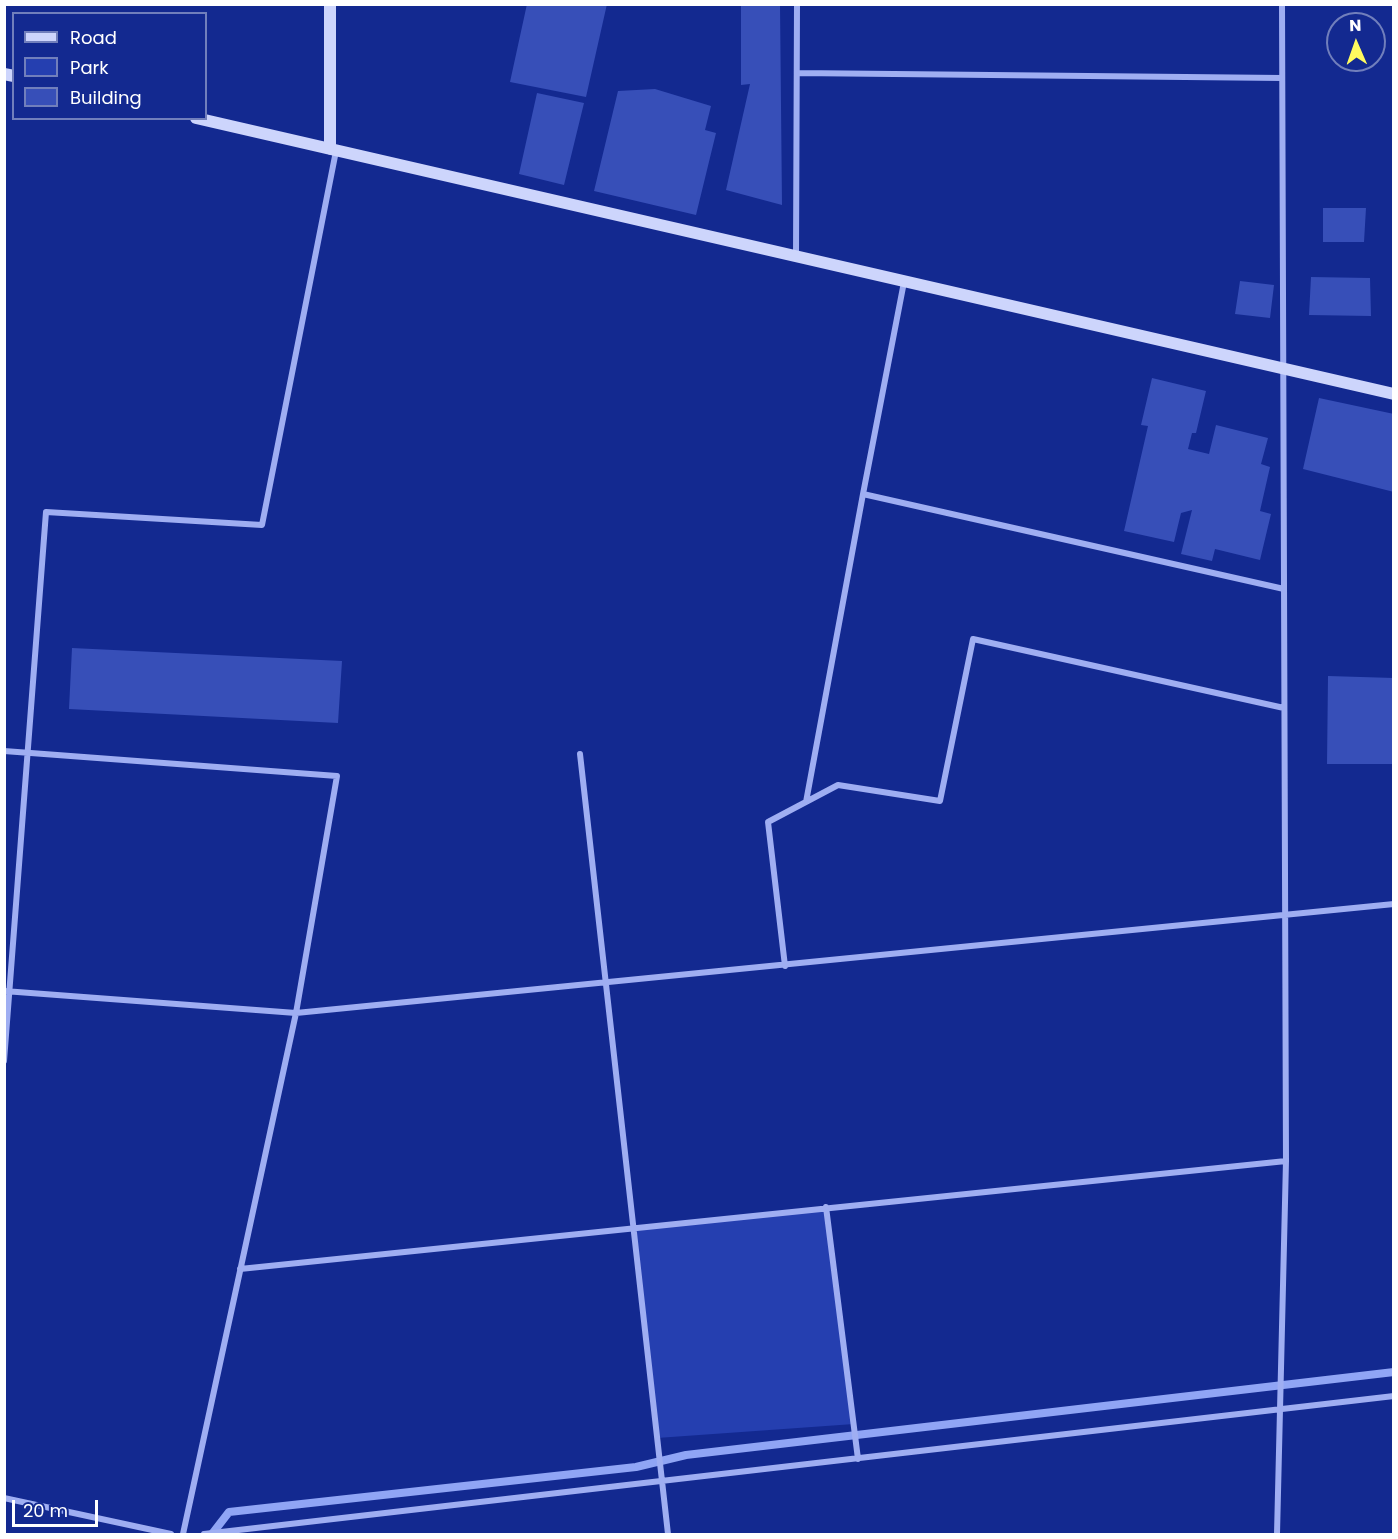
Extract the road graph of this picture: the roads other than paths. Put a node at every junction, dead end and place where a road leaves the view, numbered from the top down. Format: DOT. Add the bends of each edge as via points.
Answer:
graph roads {
  1 [pos="330,4"];
  2 [pos="797,4"];
  3 [pos="1282,4"];
  4 [pos="797,73"];
  5 [pos="1282,78"];
  6 [pos="205,120"];
  7 [pos="333,150"];
  8 [pos="796,258"];
  9 [pos="904,282"];
  10 [pos="1284,368"];
  11 [pos="1394,394"];
  12 [pos="864,494"];
  13 [pos="1284,589"];
  14 [pos="1284,708"];
  15 [pos="4,751"];
  16 [pos="28,753"];
  17 [pos="580,754"];
  18 [pos="806,802"];
  19 [pos="1394,904"];
  20 [pos="1284,914"];
  21 [pos="785,966"];
  22 [pos="606,984"];
  23 [pos="7,991"];
  24 [pos="296,1013"];
  25 [pos="4,1061"];
  26 [pos="1286,1161"];
  27 [pos="826,1207"];
  28 [pos="633,1228"];
  29 [pos="240,1269"];
  30 [pos="1394,1396"];
  31 [pos="1280,1410"];
  32 [pos="858,1459"];
  33 [pos="662,1482"];
  34 [pos="4,1498"];
  35 [pos="226,1533"];
  36 [pos="171,1534"];
  37 [pos="183,1534"];
  38 [pos="204,1534"];
  39 [pos="668,1534"];
  40 [pos="1277,1534"];
  1 -- 7 [label="street"];
  2 -- 4 [label="street"];
  3 -- 5 [label="street"];
  4 -- 5 [label="street"];
  4 -- 8 [label="street"];
  5 -- 10 [label="street"];
  6 -- 7 [label="street"];
  7 -- 8 [label="street"];
  7 -- 16 [label="street" via="262,525 46,512"];
  8 -- 9 [label="street"];
  9 -- 10 [label="street"];
  9 -- 12 [label="street"];
  10 -- 11 [label="street"];
  10 -- 13 [label="street"];
  12 -- 13 [label="street"];
  12 -- 18 [label="street"];
  13 -- 14 [label="street"];
  14 -- 18 [label="street" via="973,639 940,801 838,785"];
  14 -- 20 [label="street"];
  15 -- 16 [label="street"];
  16 -- 23 [label="street"];
  16 -- 24 [label="street" via="337,776"];
  17 -- 22 [label="street"];
  18 -- 21 [label="street" via="768,822"];
  19 -- 20 [label="street"];
  20 -- 21 [label="street"];
  20 -- 26 [label="street"];
  21 -- 22 [label="street"];
  22 -- 24 [label="street"];
  22 -- 28 [label="street"];
  23 -- 24 [label="street"];
  23 -- 25 [label="street"];
  24 -- 29 [label="street"];
  26 -- 27 [label="street"];
  26 -- 31 [label="street"];
  27 -- 28 [label="street"];
  27 -- 32 [label="street"];
  28 -- 29 [label="street"];
  28 -- 33 [label="street"];
  29 -- 37 [label="street"];
  30 -- 31 [label="street"];
  31 -- 32 [label="street"];
  31 -- 40 [label="street"];
  32 -- 33 [label="street"];
  33 -- 35 [label="street"];
  33 -- 39 [label="street"];
  34 -- 36 [label="street"];
  35 -- 38 [label="street"];
}
